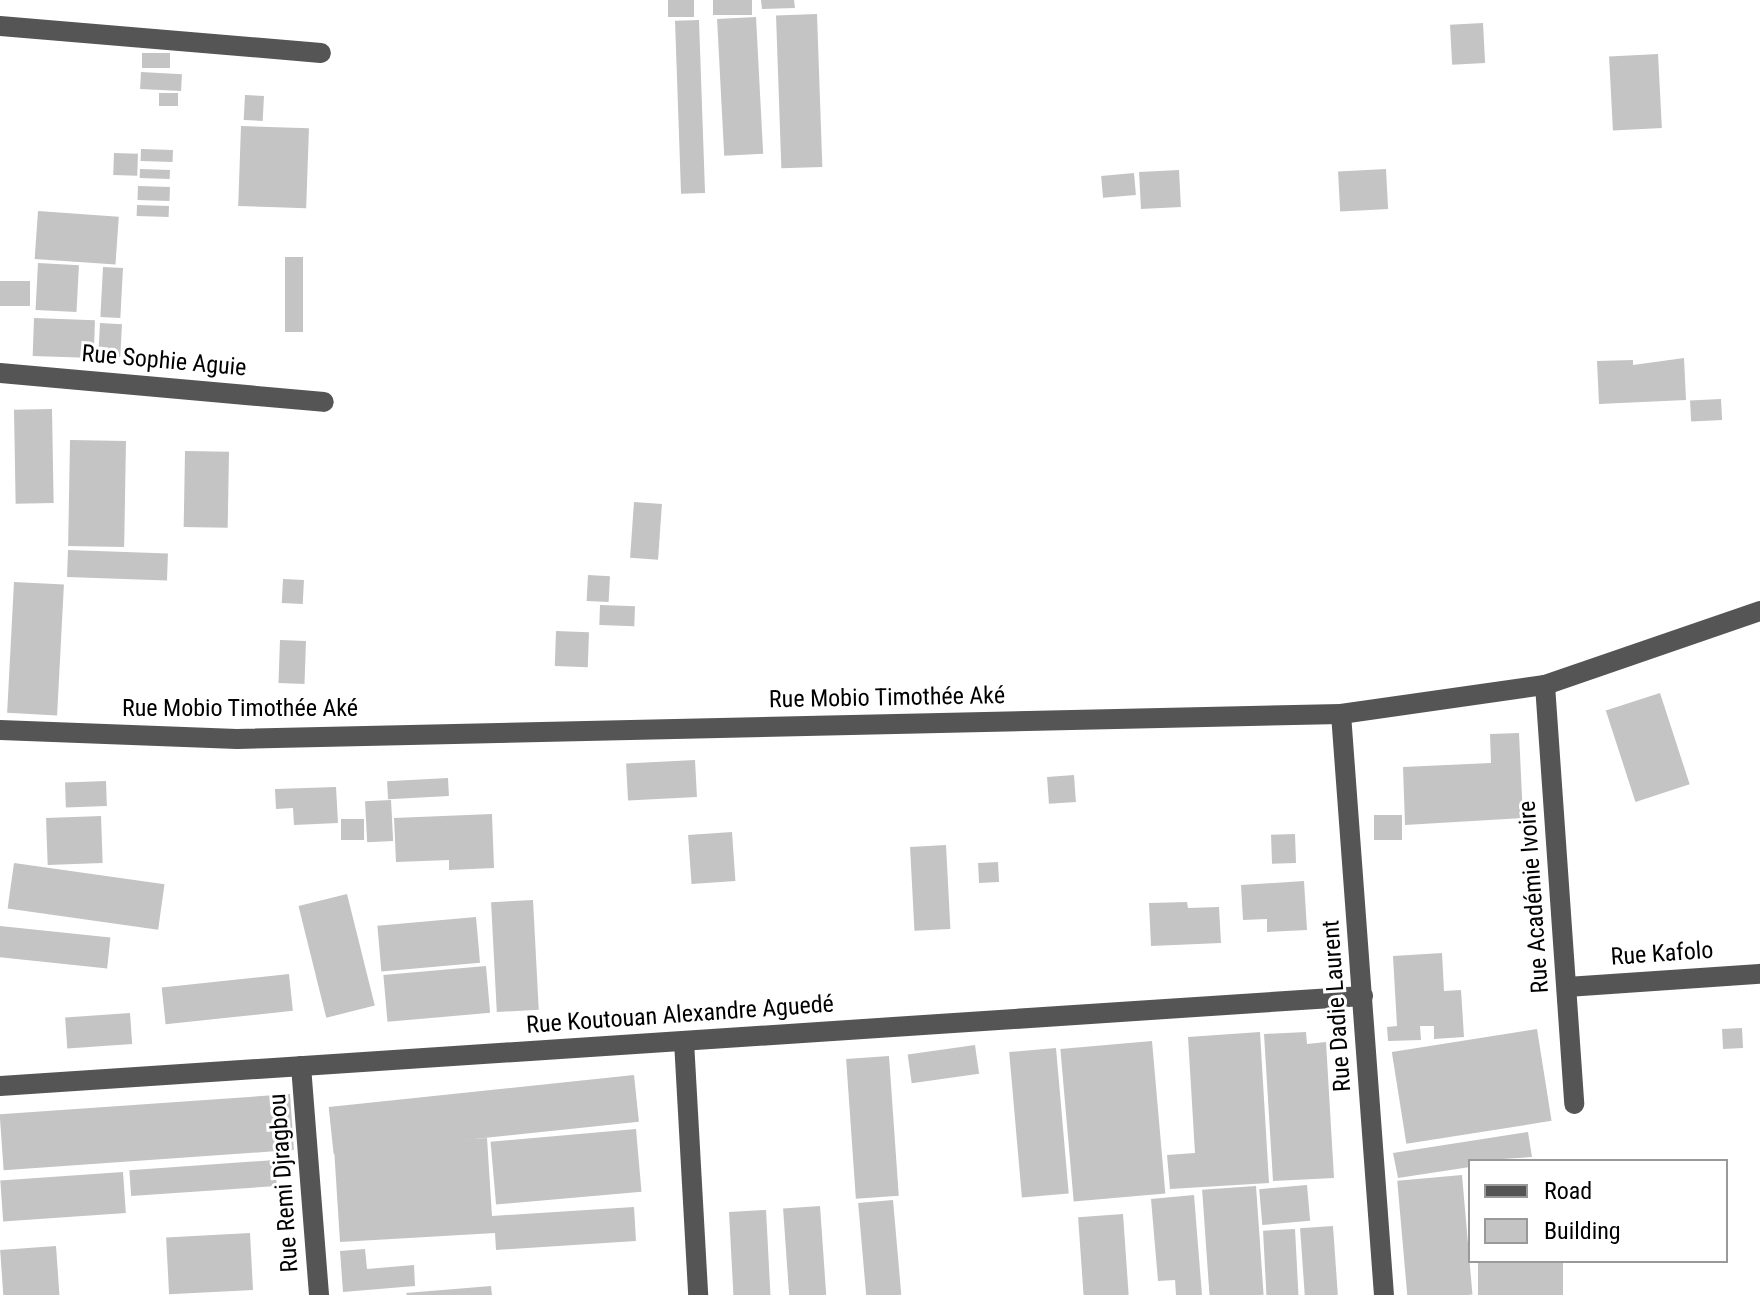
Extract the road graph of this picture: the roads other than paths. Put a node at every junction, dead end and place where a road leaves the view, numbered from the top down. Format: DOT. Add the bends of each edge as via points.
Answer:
graph roads {
  1 [pos="0,26"];
  2 [pos="321,53"];
  3 [pos="0,373"];
  4 [pos="324,402"];
  5 [pos="1760,611"];
  6 [pos="1545,685"];
  7 [pos="1341,714"];
  8 [pos="0,730"];
  9 [pos="1760,974"];
  10 [pos="1567,987"];
  11 [pos="1363,996"];
  12 [pos="684,1041"];
  13 [pos="301,1066"];
  14 [pos="0,1086"];
  15 [pos="1574,1104"];
  16 [pos="319,1295"];
  17 [pos="698,1295"];
  18 [pos="1384,1295"];
  1 -- 2 [label="street"];
  3 -- 4 [label="street, Rue Sophie Aguie"];
  5 -- 6 [label="street, Rue Mobio Timothée Aké"];
  6 -- 7 [label="street, Rue Mobio Timothée Aké"];
  6 -- 10 [label="street, Rue Académie Ivoire"];
  7 -- 8 [label="street, Rue Mobio Timothée Aké" via="237,739"];
  7 -- 11 [label="street, Rue Dadie Laurent"];
  9 -- 10 [label="street, Rue Kafolo"];
  10 -- 15 [label="street, Rue Académie Ivoire"];
  11 -- 12 [label="street, Rue Koutouan Alexandre Aguedé"];
  11 -- 18 [label="street, Rue Dadie Laurent"];
  12 -- 13 [label="street, Rue Koutouan Alexandre Aguedé"];
  12 -- 17 [label="street"];
  13 -- 14 [label="street, Rue Koutouan Alexandre Aguedé"];
  13 -- 16 [label="street, Rue Remi Djragbou"];
}
